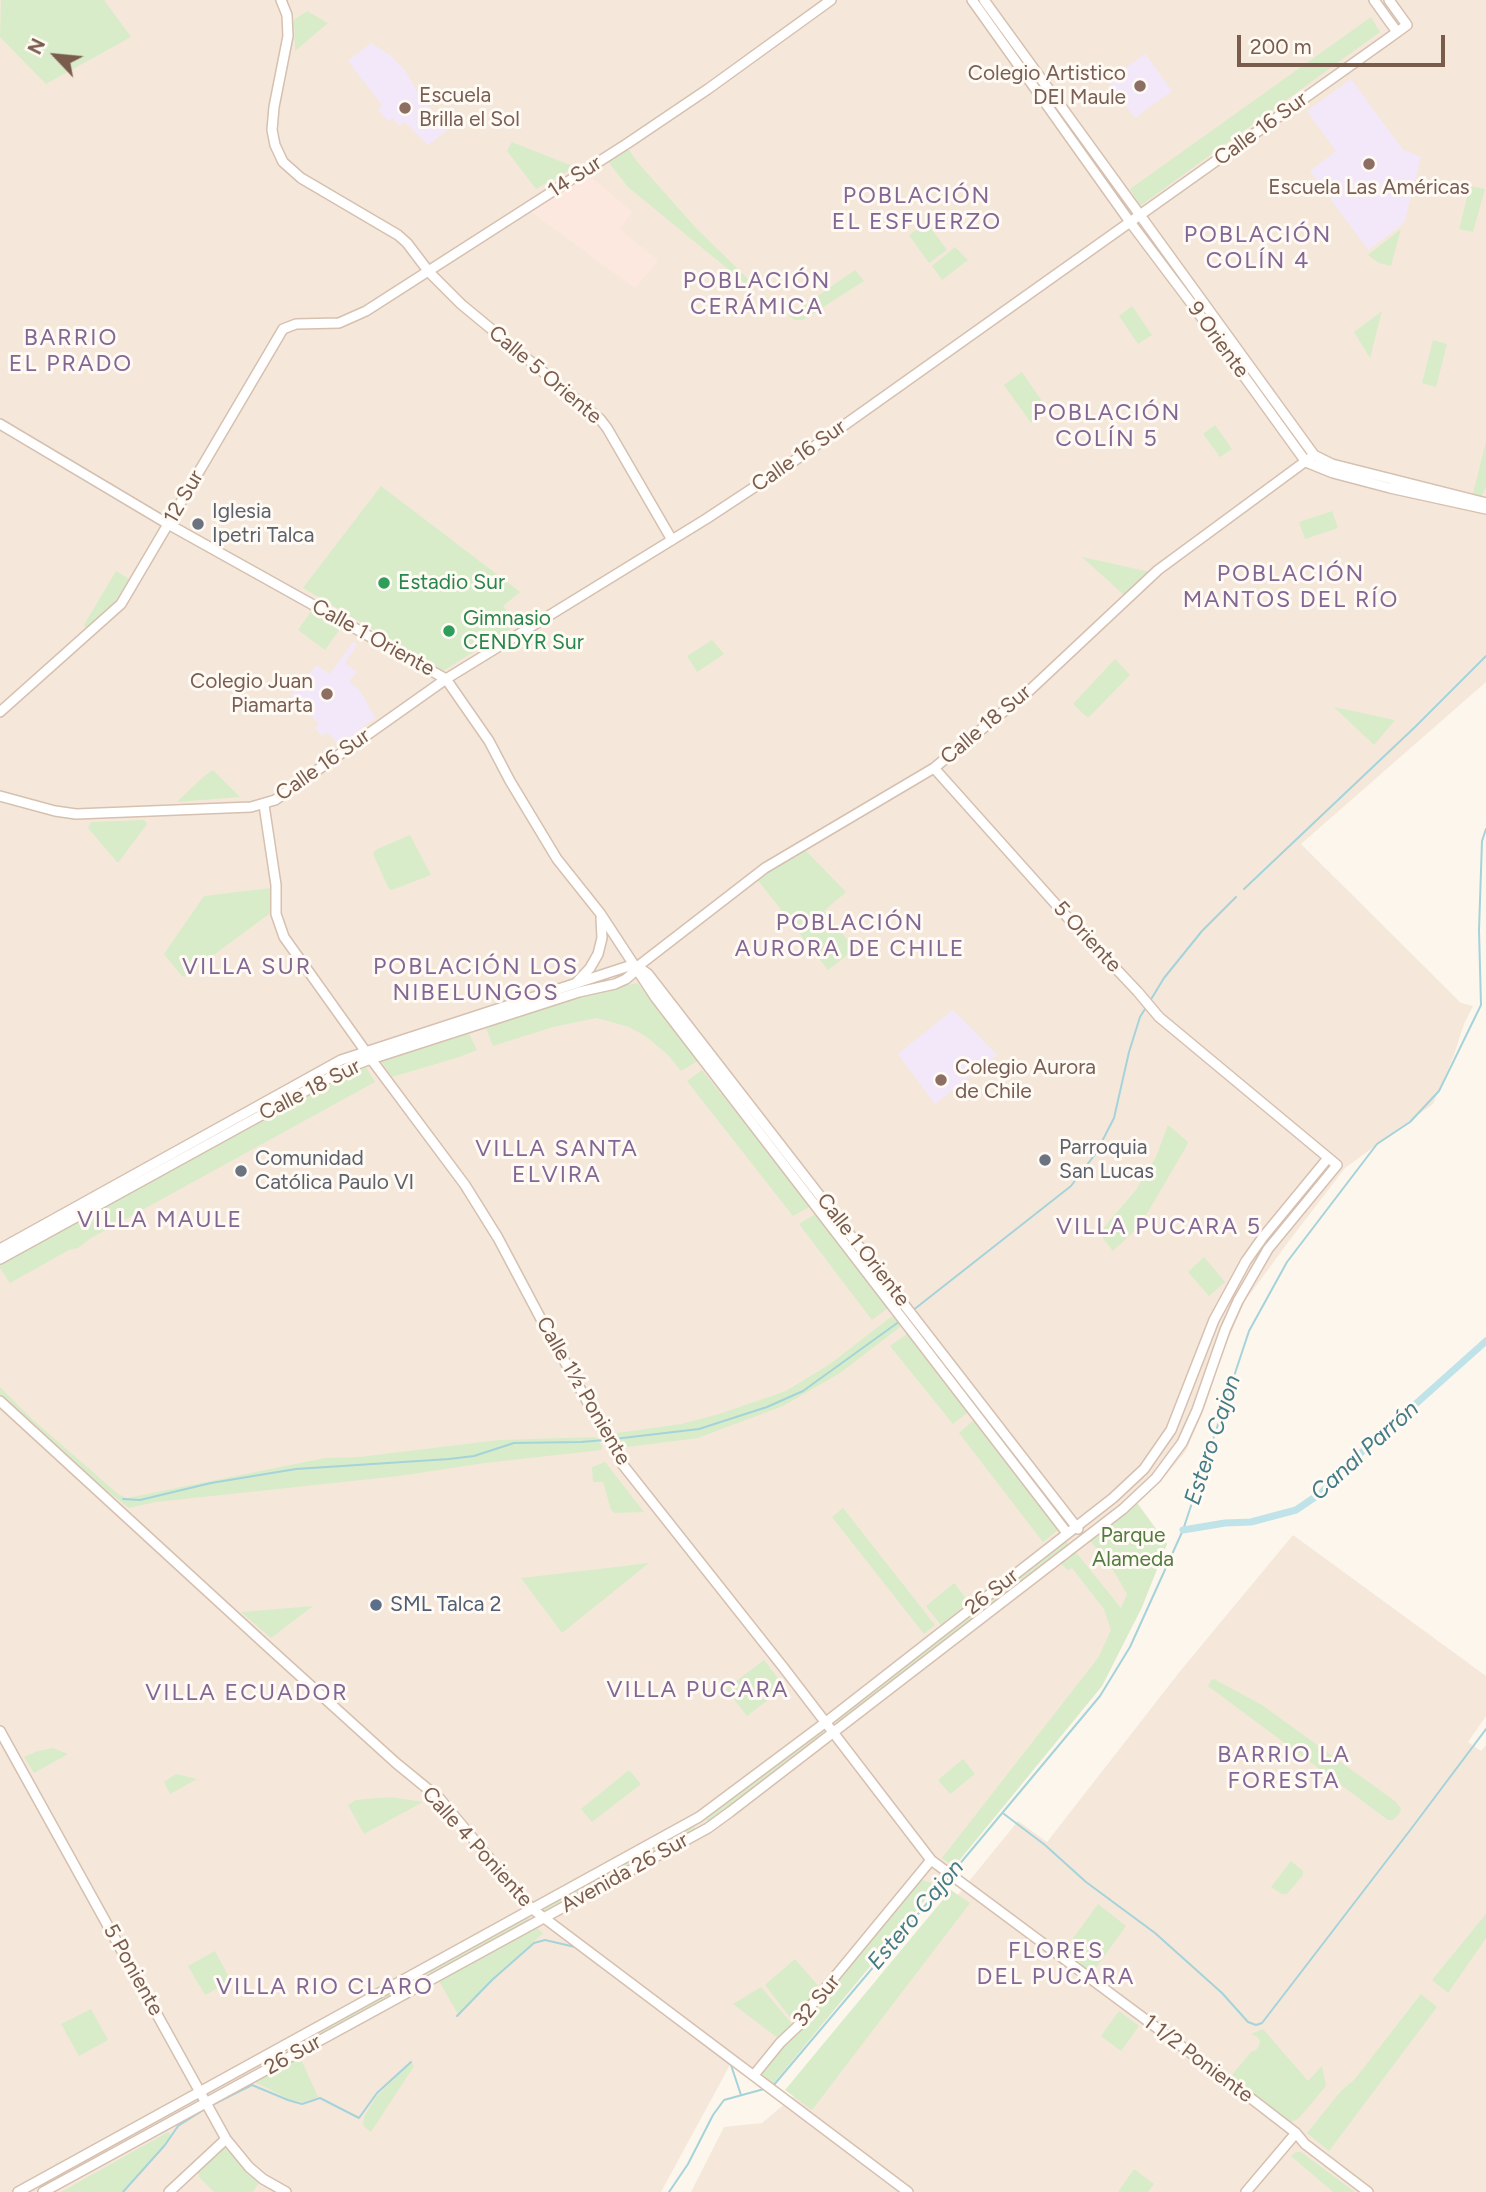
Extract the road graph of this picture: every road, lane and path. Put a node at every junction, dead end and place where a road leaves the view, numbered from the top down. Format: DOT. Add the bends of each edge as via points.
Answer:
graph roads {
  1 [pos="281,0"];
  2 [pos="831,0"];
  3 [pos="972,0"];
  4 [pos="984,0"];
  5 [pos="1374,0"];
  6 [pos="1389,0"];
  7 [pos="1396,32"];
  8 [pos="1140,215"];
  9 [pos="1130,222"];
  10 [pos="429,272"];
  11 [pos="1190,284"];
  12 [pos="1181,289"];
  13 [pos="306,324"];
  14 [pos="1270,403"];
  15 [pos="0,424"];
  16 [pos="1310,459"];
  17 [pos="1486,503"];
  18 [pos="1486,509"];
  19 [pos="168,524"];
  20 [pos="672,540"];
  21 [pos="446,679"];
  22 [pos="0,712"];
  23 [pos="934,768"];
  24 [pos="1,798"];
  25 [pos="264,805"];
  26 [pos="600,913"];
  27 [pos="637,967"];
  28 [pos="573,985"];
  29 [pos="368,1055"];
  30 [pos="1328,1158"];
  31 [pos="0,1249"];
  32 [pos="0,1259"];
  33 [pos="0,1401"];
  34 [pos="1076,1526"];
  35 [pos="1067,1533"];
  36 [pos="1085,1538"];
  37 [pos="826,1722"];
  38 [pos="0,1731"];
  39 [pos="834,1732"];
  40 [pos="708,1828"];
  41 [pos="931,1860"];
  42 [pos="940,1869"];
  43 [pos="531,1908"];
  44 [pos="543,1919"];
  45 [pos="242,2069"];
  46 [pos="754,2075"];
  47 [pos="200,2092"];
  48 [pos="206,2104"];
  49 [pos="1296,2133"];
  50 [pos="226,2139"];
  51 [pos="18,2192"];
  52 [pos="43,2192"];
  53 [pos="169,2192"];
  54 [pos="286,2192"];
  55 [pos="908,2192"];
  56 [pos="1246,2192"];
  57 [pos="1368,2192"];
  1 -- 10 [label="street, Calle 5 Oriente" via="288,26 272,120 277,151 296,174 393,231"];
  2 -- 10 [label="street, 14 Sur" via="699,95"];
  3 -- 9 [label="street, 9 Oriente"];
  4 -- 8 [label="street, 9 Oriente"];
  5 -- 7 [label="street"];
  6 -- 7 [label="street, Calle 16 Sur" via="1407,24"];
  7 -- 8 [label="street, Calle 16 Sur"];
  8 -- 9 [label="street, Calle 16 Sur"];
  8 -- 11 [label="street, 9 Oriente"];
  9 -- 12 [label="street, 9 Oriente"];
  9 -- 20 [label="street, Calle 16 Sur" via="791,463"];
  10 -- 13 [label="street, 14 Sur" via="351,319"];
  10 -- 20 [label="street, Calle 5 Oriente" via="499,337 600,419"];
  11 -- 12 [label="street"];
  11 -- 14 [label="street, 9 Oriente"];
  12 -- 14 [label="street, 9 Oriente"];
  13 -- 19 [label="street, 12 Sur" via="280,332"];
  14 -- 16 [label="street, 9 Oriente"];
  15 -- 19 [label="street, Calle 1 Oriente"];
  16 -- 17 [label="street"];
  16 -- 18 [label="street" via="1324,471"];
  16 -- 23 [label="street, Calle 18 Sur" via="1158,570 1030,690"];
  19 -- 21 [label="street, Calle 1 Oriente"];
  19 -- 22 [label="street, 12 Sur" via="117,608"];
  20 -- 21 [label="street, Calle 16 Sur"];
  21 -- 25 [label="street, Calle 16 Sur"];
  21 -- 26 [label="street, Calle 1 Oriente" via="489,741 557,859"];
  23 -- 27 [label="street, Calle 18 Sur" via="765,868"];
  23 -- 30 [label="street, 5 Oriente" via="1159,1017"];
  24 -- 25 [label="street, Calle 16 Sur" via="76,814"];
  25 -- 29 [label="street, Calle 1½ Poniente" via="276,914 284,937"];
  26 -- 27 [label="street, Calle 1 Oriente"];
  26 -- 28 [label="street" via="603,929 598,954"];
  27 -- 28 [label="street, Calle 18 Sur"];
  27 -- 29 [label="street, Calle 18 Sur" via="615,984"];
  27 -- 34 [label="street, Calle 1 Oriente" via="648,974"];
  27 -- 35 [label="street, Calle 1 Oriente" via="655,997"];
  28 -- 29 [label="street, Calle 18 Sur"];
  29 -- 31 [label="street, Calle 18 Sur" via="341,1060"];
  29 -- 32 [label="street, Calle 18 Sur"];
  29 -- 37 [label="street, Calle 1½ Poniente" via="465,1185 498,1238 623,1465"];
  30 -- 34 [label="street, 26 Sur" via="1236,1277 1161,1447 1131,1483"];
  30 -- 36 [label="street, 26 Sur" via="1337,1165 1268,1250 1238,1301 1177,1452 1140,1493"];
  33 -- 43 [label="street, Calle 4 Poniente" via="440,1799"];
  34 -- 35 [label="street, 26 Sur"];
  34 -- 36 [label="street, Calle 1 Oriente"];
  35 -- 37 [label="street, 26 Sur"];
  36 -- 39 [label="street, 26 Sur"];
  37 -- 39 [label="street, Calle 1½ Poniente"];
  37 -- 43 [label="street, 26 Sur" via="699,1816"];
  38 -- 47 [label="street, 5 Poniente"];
  39 -- 40 [label="street, 26 Sur"];
  39 -- 41 [label="street, Calle 1½ Poniente"];
  40 -- 44 [label="street, Avenida 26 Sur"];
  41 -- 42 [label="street, Calle 1½ Poniente"];
  41 -- 46 [label="street, 32 Sur"];
  42 -- 49 [label="street, 1 1/2 Poniente"];
  43 -- 44 [label="street, Calle 4 Poniente"];
  43 -- 45 [label="street, Avenida 26 Sur"];
  44 -- 46 [label="street, Calle 4 Poniente"];
  44 -- 48 [label="street, 26 Sur"];
  45 -- 47 [label="street, 26 Sur"];
  46 -- 55 [label="street, Calle 4 Poniente"];
  47 -- 48 [label="street, 5 Poniente"];
  47 -- 51 [label="street, 26 Sur"];
  48 -- 50 [label="street, 5 Poniente"];
  48 -- 52 [label="street, 26 Sur"];
  49 -- 56 [label="street"];
  49 -- 57 [label="street, 1 1/2 Poniente"];
  50 -- 53 [label="street"];
  50 -- 54 [label="street, 5 Poniente" via="249,2167"];
}
